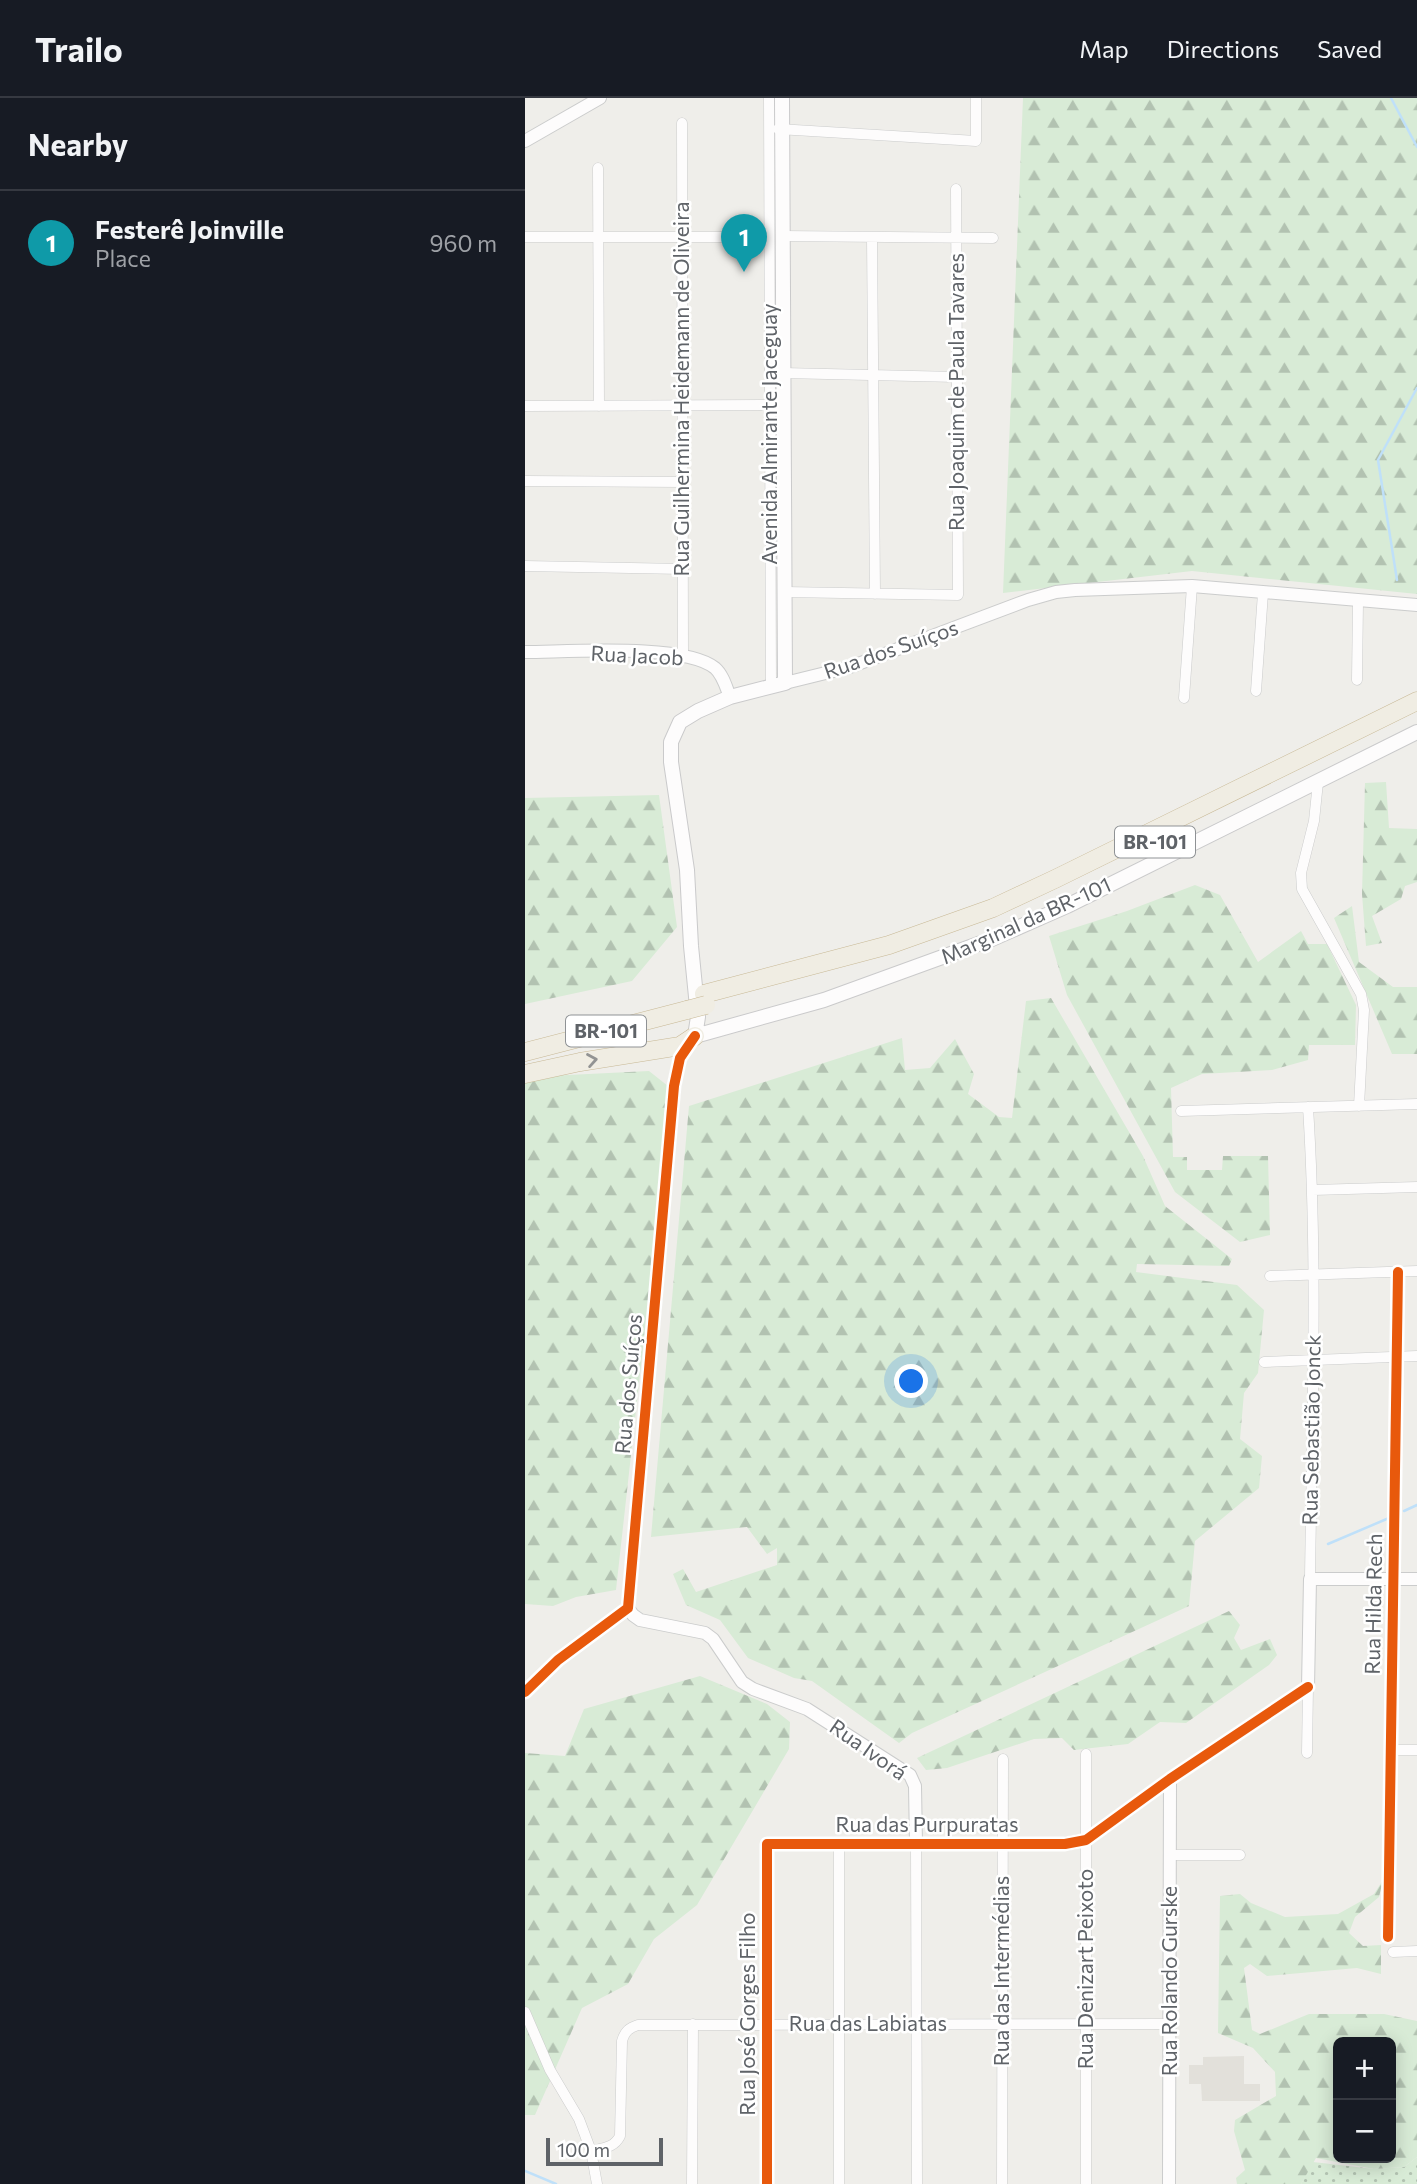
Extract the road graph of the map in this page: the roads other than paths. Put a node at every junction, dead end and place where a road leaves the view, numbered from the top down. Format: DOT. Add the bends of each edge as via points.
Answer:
graph roads {
  1 [pos="600,98"];
  2 [pos="768,98"];
  3 [pos="782,98"];
  4 [pos="976,98"];
  5 [pos="682,122"];
  6 [pos="775,130"];
  7 [pos="527,137"];
  8 [pos="598,168"];
  9 [pos="955,189"];
  10 [pos="525,237"];
  11 [pos="598,237"];
  12 [pos="682,237"];
  13 [pos="776,237"];
  14 [pos="872,237"];
  15 [pos="956,238"];
  16 [pos="993,238"];
  17 [pos="783,373"];
  18 [pos="873,375"];
  19 [pos="957,377"];
  20 [pos="777,405"];
  21 [pos="525,406"];
  22 [pos="599,406"];
  23 [pos="682,406"];
  24 [pos="525,481"];
  25 [pos="683,482"];
  26 [pos="525,566"];
  27 [pos="683,569"];
  28 [pos="1192,586"];
  29 [pos="785,592"];
  30 [pos="1263,593"];
  31 [pos="875,594"];
  32 [pos="1358,601"];
  33 [pos="1417,605"];
  34 [pos="525,652"];
  35 [pos="683,656"];
  36 [pos="1356,680"];
  37 [pos="778,684"];
  38 [pos="1256,691"];
  39 [pos="730,697"];
  40 [pos="1184,698"];
  41 [pos="1417,701"];
  42 [pos="1417,712"];
  43 [pos="1417,732"];
  44 [pos="1318,782"];
  45 [pos="705,1000"];
  46 [pos="686,1004"];
  47 [pos="695,1036"];
  48 [pos="525,1040"];
  49 [pos="664,1049"];
  50 [pos="525,1052"];
  51 [pos="677,1068"];
  52 [pos="525,1073"];
  53 [pos="1417,1104"];
  54 [pos="1359,1106"];
  55 [pos="1308,1107"];
  56 [pos="1181,1111"];
  57 [pos="1417,1187"];
  58 [pos="1313,1190"];
  59 [pos="1417,1271"];
  60 [pos="1398,1272"];
  61 [pos="1314,1275"];
  62 [pos="1270,1276"];
  63 [pos="1417,1356"];
  64 [pos="1398,1357"];
  65 [pos="1313,1360"];
  66 [pos="1264,1362"];
  67 [pos="1417,1578"];
  68 [pos="1310,1579"];
  69 [pos="1394,1579"];
  70 [pos="628,1608"];
  71 [pos="1308,1687"];
  72 [pos="525,1692"];
  73 [pos="1391,1750"];
  74 [pos="1417,1751"];
  75 [pos="1307,1753"];
  76 [pos="1086,1754"];
  77 [pos="1003,1759"];
  78 [pos="1170,1779"];
  79 [pos="1086,1839"];
  80 [pos="767,1843"];
  81 [pos="839,1844"];
  82 [pos="916,1844"];
  83 [pos="1002,1844"];
  84 [pos="1170,1854"];
  85 [pos="1240,1855"];
  86 [pos="1388,1937"];
  87 [pos="1417,1951"];
  88 [pos="1393,1952"];
  89 [pos="525,2012"];
  90 [pos="767,2023"];
  91 [pos="693,2024"];
  92 [pos="839,2024"];
  93 [pos="917,2024"];
  94 [pos="1002,2024"];
  95 [pos="1086,2024"];
  96 [pos="1170,2024"];
  97 [pos="591,2151"];
  98 [pos="597,2184"];
  99 [pos="692,2184"];
  100 [pos="767,2184"];
  101 [pos="839,2184"];
  102 [pos="917,2184"];
  103 [pos="1002,2184"];
  104 [pos="1086,2184"];
  105 [pos="1169,2184"];
  1 -- 7 [label="street"];
  2 -- 6 [label="street, Avenida Almirante Jaceguay"];
  3 -- 6 [label="main road, Avenida Almirante Jaceguay"];
  4 -- 6 [label="street" via="976,141"];
  5 -- 12 [label="street, Rua Guilhermina Heidemann de Oliveira"];
  6 -- 13 [label="main road, Avenida Almirante Jaceguay"];
  8 -- 11 [label="street"];
  9 -- 15 [label="street, Rua Joaquim de Paula Tavares"];
  10 -- 11 [label="street"];
  11 -- 12 [label="street"];
  11 -- 22 [label="street"];
  12 -- 13 [label="street"];
  12 -- 23 [label="street, Rua Guilhermina Heidemann de Oliveira"];
  13 -- 14 [label="street"];
  13 -- 17 [label="main road, Avenida Almirante Jaceguay"];
  13 -- 20 [label="street, Avenida Almirante Jaceguay"];
  14 -- 15 [label="street"];
  14 -- 18 [label="street"];
  15 -- 16 [label="street"];
  15 -- 19 [label="street, Rua Joaquim de Paula Tavares"];
  17 -- 18 [label="street"];
  17 -- 20 [label="main road, Avenida Almirante Jaceguay"];
  18 -- 19 [label="street"];
  18 -- 31 [label="street"];
  19 -- 31 [label="street, Rua Joaquim de Paula Tavares" via="958,595"];
  20 -- 23 [label="street"];
  20 -- 29 [label="main road, Avenida Almirante Jaceguay"];
  20 -- 37 [label="street, Avenida Almirante Jaceguay"];
  21 -- 22 [label="street"];
  22 -- 23 [label="street"];
  23 -- 25 [label="street, Rua Guilhermina Heidemann de Oliveira"];
  24 -- 25 [label="street"];
  25 -- 27 [label="street, Rua Guilhermina Heidemann de Oliveira"];
  26 -- 27 [label="street"];
  27 -- 35 [label="street, Rua Guilhermina Heidemann de Oliveira"];
  28 -- 30 [label="street, Rua dos Suíços"];
  28 -- 37 [label="street, Rua dos Suíços" via="1041,595 850,667"];
  28 -- 40 [label="street"];
  29 -- 31 [label="street"];
  29 -- 37 [label="main road, Avenida Almirante Jaceguay"];
  30 -- 32 [label="street, Rua dos Suíços"];
  30 -- 38 [label="street"];
  32 -- 33 [label="street, Rua dos Suíços"];
  32 -- 36 [label="street"];
  34 -- 35 [label="street, Rua Jacob" via="632,651"];
  35 -- 39 [label="street, Rua Jacob" via="715,668"];
  37 -- 39 [label="main road, Rua dos Suíços"];
  39 -- 47 [label="main road, Rua dos Suíços" via="687,717 671,742 687,870 698,1017"];
  41 -- 45 [label="highway, BR-101" via="993,908 889,945"];
  42 -- 45 [label="highway, BR-101" via="981,925 887,957"];
  43 -- 44 [label="main road, Marginal da BR-101"];
  44 -- 47 [label="main road, Marginal da BR-101" via="992,939 824,1000"];
  44 -- 54 [label="street" via="1301,881 1307,900 1361,994"];
  45 -- 46 [label="highway, BR-101, bridge"];
  46 -- 48 [label="highway, BR-101"];
  46 -- 50 [label="highway, BR-101"];
  47 -- 49 [label="highway" via="681,1046"];
  47 -- 51 [label="street, Rua dos Suíços"];
  49 -- 51 [label="street"];
  52 -- 49 [label="highway, one-way"];
  51 -- 70 [label="street, Rua dos Suíços"];
  53 -- 54 [label="street"];
  54 -- 55 [label="street"];
  55 -- 56 [label="street"];
  55 -- 58 [label="street, Rua Sebastião Jonck"];
  57 -- 58 [label="street"];
  58 -- 61 [label="street, Rua Sebastião Jonck"];
  59 -- 60 [label="street"];
  60 -- 61 [label="street"];
  60 -- 64 [label="street, Rua Hilda Rech"];
  61 -- 62 [label="street"];
  61 -- 65 [label="street, Rua Sebastião Jonck"];
  63 -- 64 [label="street"];
  64 -- 65 [label="street"];
  64 -- 69 [label="street, Rua Hilda Rech"];
  65 -- 66 [label="street"];
  65 -- 68 [label="street, Rua Sebastião Jonck"];
  67 -- 69 [label="street"];
  68 -- 69 [label="street"];
  68 -- 71 [label="street, Rua Sebastião Jonck"];
  69 -- 73 [label="street, Rua Hilda Rech"];
  70 -- 72 [label="street" via="558,1660"];
  70 -- 82 [label="street, Rua Ivorá" via="640,1620 705,1633 742,1682 807,1709 910,1775 915,1786"];
  71 -- 75 [label="street, Rua Sebastião Jonck"];
  71 -- 78 [label="street"];
  73 -- 74 [label="street"];
  73 -- 86 [label="street, Rua Hilda Rech"];
  76 -- 79 [label="street, Rua Denizart Peixoto"];
  77 -- 83 [label="street, Rua das Intermédias"];
  78 -- 79 [label="street"];
  78 -- 84 [label="street, Rua Rolando Gurske"];
  79 -- 83 [label="street, Rua das Purpuratas" via="1065,1844"];
  79 -- 95 [label="street, Rua Denizart Peixoto"];
  80 -- 81 [label="street, Rua das Purpuratas"];
  80 -- 90 [label="street, Rua José Gorges Filho"];
  81 -- 82 [label="street, Rua das Purpuratas"];
  81 -- 92 [label="street"];
  82 -- 83 [label="street, Rua das Purpuratas"];
  82 -- 93 [label="street, Rua Ivorá"];
  83 -- 94 [label="street, Rua das Intermédias"];
  84 -- 85 [label="street"];
  84 -- 96 [label="street, Rua Rolando Gurske"];
  87 -- 88 [label="street"];
  89 -- 97 [label="street"];
  90 -- 91 [label="street, Rua das Labiatas"];
  90 -- 92 [label="street, Rua das Labiatas"];
  90 -- 100 [label="street, Rua José Gorges Filho"];
  91 -- 97 [label="street, Rua das Labiatas" via="638,2025 624,2033 620,2136 610,2147"];
  91 -- 99 [label="street"];
  92 -- 93 [label="street, Rua das Labiatas"];
  92 -- 101 [label="street"];
  93 -- 94 [label="street, Rua das Labiatas"];
  93 -- 102 [label="street, Rua Ivorá"];
  94 -- 95 [label="street, Rua das Labiatas"];
  94 -- 103 [label="street, Rua das Intermédias"];
  95 -- 96 [label="street, Rua das Labiatas"];
  95 -- 104 [label="street, Rua Denizart Peixoto"];
  96 -- 105 [label="street, Rua Rolando Gurske"];
  97 -- 98 [label="street"];
}
